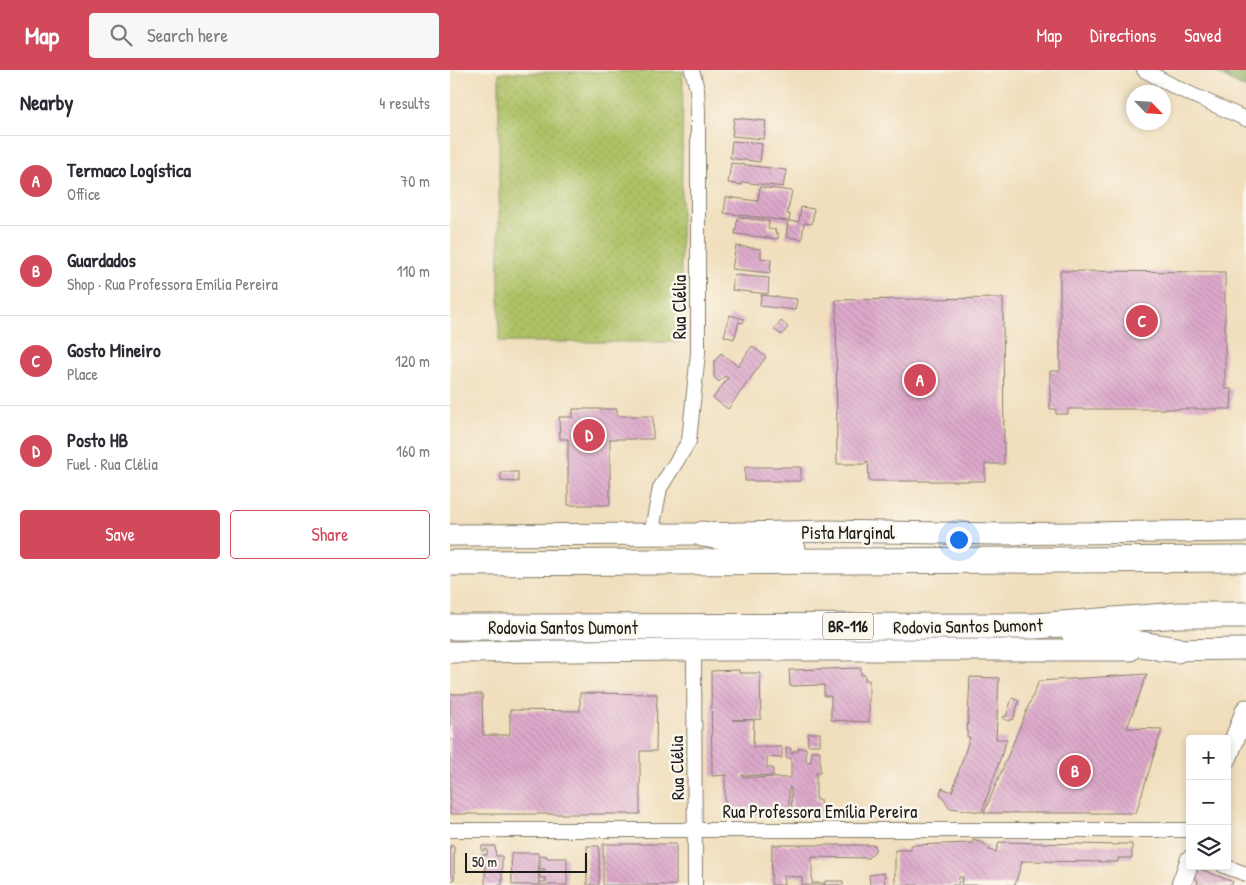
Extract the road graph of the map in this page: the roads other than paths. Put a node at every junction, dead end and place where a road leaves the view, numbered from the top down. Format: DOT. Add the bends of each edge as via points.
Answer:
graph roads {
  1 [pos="692,70"];
  2 [pos="1144,70"];
  3 [pos="1246,119"];
  4 [pos="1246,531"];
  5 [pos="703,534"];
  6 [pos="450,535"];
  7 [pos="651,535"];
  8 [pos="1246,559"];
  9 [pos="887,561"];
  10 [pos="450,563"];
  11 [pos="1246,615"];
  12 [pos="1035,626"];
  13 [pos="450,627"];
  14 [pos="1246,649"];
  15 [pos="694,650"];
  16 [pos="1177,650"];
  17 [pos="450,652"];
  18 [pos="1246,709"];
  19 [pos="1231,748"];
  20 [pos="450,830"];
  21 [pos="696,830"];
  22 [pos="1186,830"];
  23 [pos="1231,869"];
  24 [pos="1186,870"];
  25 [pos="1246,874"];
  26 [pos="695,885"];
  27 [pos="1181,885"];
  1 -- 7 [label="street, Rua Clélia" via="698,111 698,354 689,441 660,488"];
  2 -- 3 [label="street"];
  4 -- 5 [label="main road, Pista Marginal"];
  5 -- 7 [label="main road, Pista Marginal"];
  5 -- 9 [label="highway"];
  6 -- 7 [label="main road, Pista Marginal"];
  8 -- 9 [label="highway"];
  9 -- 10 [label="highway"];
  11 -- 12 [label="highway, Rodovia Santos Dumont / BR-116" via="1179,615"];
  12 -- 13 [label="highway, Rodovia Santos Dumont / BR-116"];
  12 -- 16 [label="highway"];
  14 -- 16 [label="main road, BR-116"];
  15 -- 16 [label="main road, BR-116"];
  15 -- 17 [label="main road, BR-116"];
  15 -- 21 [label="street, Rua Clélia"];
  18 -- 19 [label="main road"];
  20 -- 21 [label="street, Rua Professora Emília Pereira"];
  21 -- 22 [label="street, Rua Professora Emília Pereira"];
  21 -- 26 [label="street, Rua Clélia"];
  23 -- 25 [label="street"];
  24 -- 27 [label="main road"];
}
